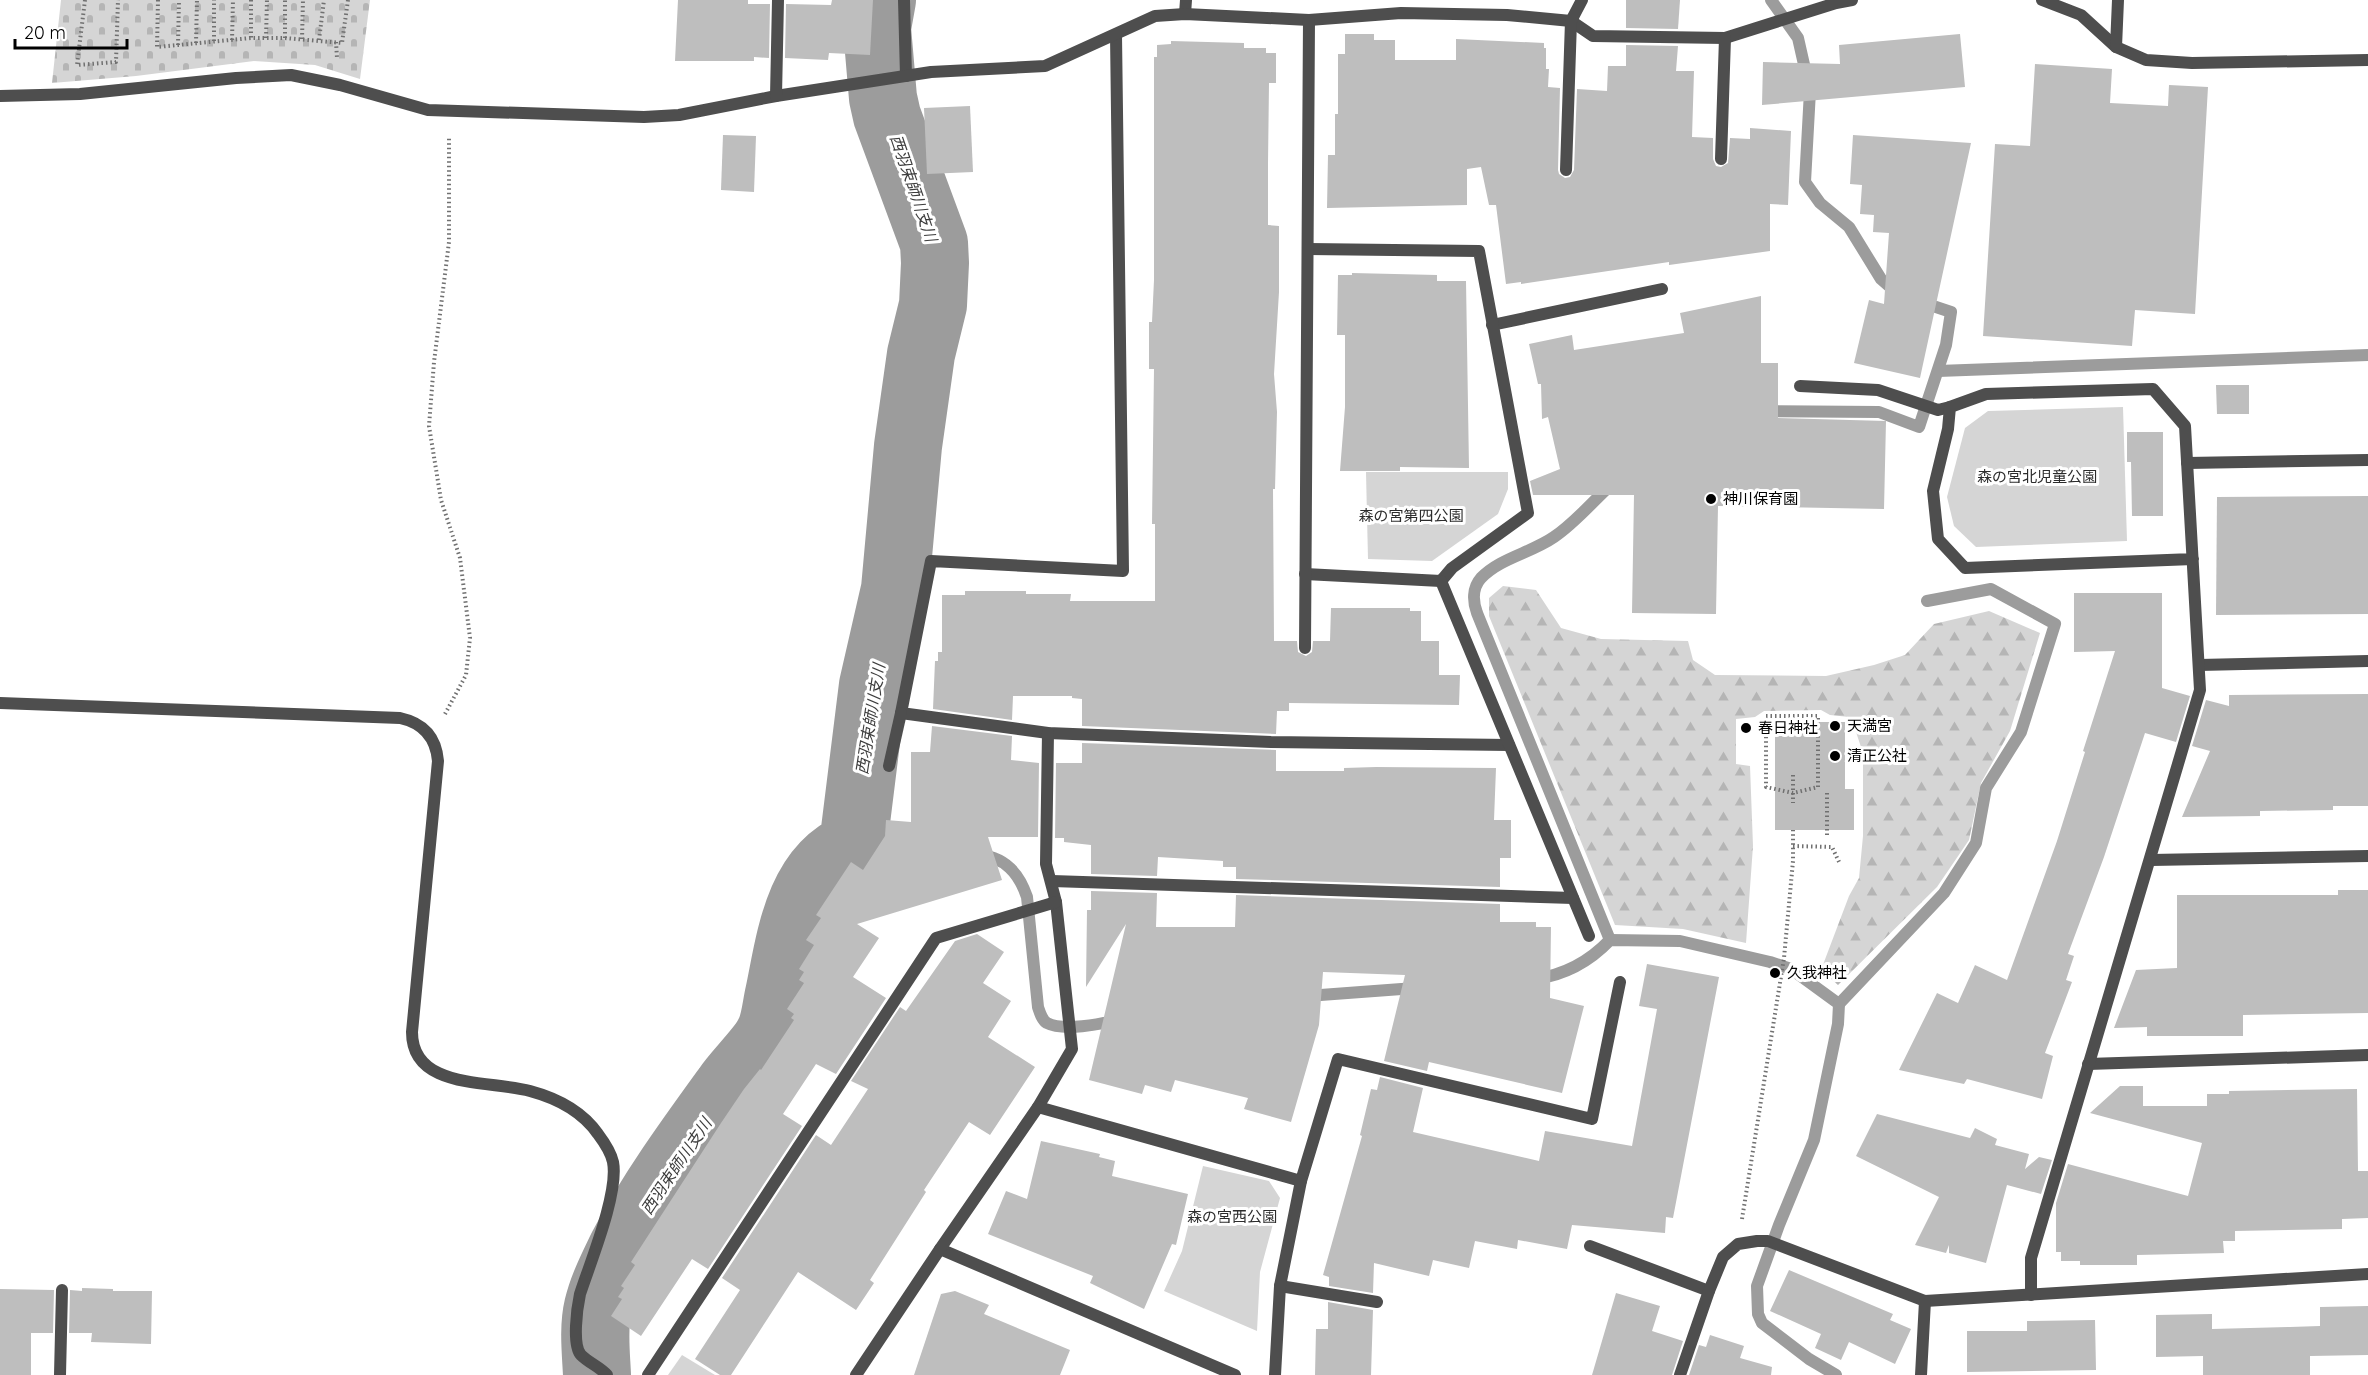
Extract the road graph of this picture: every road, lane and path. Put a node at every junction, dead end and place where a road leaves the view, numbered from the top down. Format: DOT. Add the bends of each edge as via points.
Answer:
graph roads {
  1 [pos="85,0"];
  2 [pos="118,0"];
  3 [pos="158,0"];
  4 [pos="179,0"];
  5 [pos="197,0"];
  6 [pos="214,0"];
  7 [pos="233,0"];
  8 [pos="251,0"];
  9 [pos="267,0"];
  10 [pos="285,0"];
  11 [pos="303,0"];
  12 [pos="324,0"];
  13 [pos="348,0"];
  14 [pos="778,0"];
  15 [pos="904,0"];
  16 [pos="1186,0"];
  17 [pos="1582,0"];
  18 [pos="1852,0"];
  19 [pos="2042,0"];
  20 [pos="2118,0"];
  21 [pos="1185,14"];
  22 [pos="1309,20"];
  23 [pos="1571,21"];
  24 [pos="1116,35"];
  25 [pos="251,38"];
  26 [pos="266,38"];
  27 [pos="285,38"];
  28 [pos="1725,38"];
  29 [pos="302,39"];
  30 [pos="232,40"];
  31 [pos="319,40"];
  32 [pos="214,41"];
  33 [pos="196,43"];
  34 [pos="178,45"];
  35 [pos="2116,47"];
  36 [pos="2368,60"];
  37 [pos="906,76"];
  38 [pos="0,96"];
  39 [pos="776,96"];
  40 [pos="449,111"];
  41 [pos="1721,159"];
  42 [pos="1566,170"];
  43 [pos="1308,249"];
  44 [pos="1662,289"];
  45 [pos="1492,325"];
  46 [pos="1800,386"];
  47 [pos="1950,407"];
  48 [pos="2368,460"];
  49 [pos="2187,463"];
  50 [pos="2193,559"];
  51 [pos="1305,574"];
  52 [pos="1441,581"];
  53 [pos="1305,648"];
  54 [pos="2368,661"];
  55 [pos="2199,665"];
  56 [pos="0,703"];
  57 [pos="901,713"];
  58 [pos="428,732"];
  59 [pos="1048,733"];
  60 [pos="1509,745"];
  61 [pos="889,766"];
  62 [pos="1793,775"];
  63 [pos="1793,793"];
  64 [pos="1827,793"];
  65 [pos="1793,803"];
  66 [pos="1793,830"];
  67 [pos="1827,835"];
  68 [pos="1793,846"];
  69 [pos="2368,856"];
  70 [pos="2151,860"];
  71 [pos="1840,864"];
  72 [pos="1052,881"];
  73 [pos="1573,898"];
  74 [pos="1056,902"];
  75 [pos="1589,936"];
  76 [pos="1620,982"];
  77 [pos="2368,1055"];
  78 [pos="2088,1064"];
  79 [pos="1038,1107"];
  80 [pos="1301,1181"];
  81 [pos="1738,1244"];
  82 [pos="1590,1246"];
  83 [pos="940,1249"];
  84 [pos="2368,1274"];
  85 [pos="1280,1286"];
  86 [pos="62,1290"];
  87 [pos="1709,1291"];
  88 [pos="2031,1295"];
  89 [pos="1925,1301"];
  90 [pos="1377,1302"];
  91 [pos="606,1373"];
  92 [pos="60,1375"];
  93 [pos="648,1375"];
  94 [pos="856,1375"];
  95 [pos="1236,1375"];
  96 [pos="1275,1375"];
  97 [pos="1680,1375"];
  98 [pos="1921,1375"];
  1 -- 2 [label="path" via="77,64 117,62"];
  3 -- 34 [label="path" via="157,47"];
  4 -- 34 [label="path"];
  5 -- 33 [label="path"];
  6 -- 32 [label="path"];
  7 -- 30 [label="path"];
  8 -- 25 [label="path"];
  9 -- 26 [label="path"];
  10 -- 27 [label="path"];
  11 -- 29 [label="path"];
  12 -- 31 [label="path"];
  13 -- 31 [label="path" via="342,43"];
  14 -- 39 [label="street"];
  15 -- 37 [label="street"];
  16 -- 21 [label="street"];
  17 -- 23 [label="street"];
  18 -- 28 [label="street"];
  19 -- 35 [label="street" via="2081,15"];
  20 -- 35 [label="street"];
  21 -- 22 [label="street"];
  21 -- 24 [label="street" via="1155,16"];
  22 -- 23 [label="street" via="1401,13"];
  22 -- 43 [label="street"];
  23 -- 28 [label="street" via="1593,36"];
  23 -- 42 [label="street"];
  24 -- 37 [label="street" via="1045,66"];
  24 -- 57 [label="street" via="1123,571 932,561"];
  25 -- 26 [label="path"];
  25 -- 30 [label="path"];
  26 -- 27 [label="path"];
  27 -- 29 [label="path"];
  28 -- 41 [label="street"];
  29 -- 31 [label="path"];
  30 -- 32 [label="path"];
  32 -- 33 [label="path"];
  33 -- 34 [label="path"];
  35 -- 36 [label="street" via="2146,60 2192,63"];
  37 -- 39 [label="street"];
  38 -- 40 [label="street" via="80,94 291,75 428,110"];
  39 -- 40 [label="street" via="691,113 644,117"];
  40 -- 58 [label="path" via="449,242 429,426 441,500 460,558 470,638 466,675 446,713"];
  43 -- 45 [label="street" via="1479,251"];
  43 -- 51 [label="street"];
  44 -- 45 [label="street"];
  45 -- 52 [label="street" via="1527,513 1452,568"];
  46 -- 47 [label="street" via="1878,390 1938,410"];
  47 -- 49 [label="street" via="1986,394 2153,389 2185,426"];
  47 -- 50 [label="street" via="1934,491 1936,520 1938,539 1965,568"];
  48 -- 49 [label="street"];
  49 -- 50 [label="street"];
  50 -- 55 [label="street"];
  51 -- 52 [label="street"];
  51 -- 53 [label="street"];
  52 -- 60 [label="street"];
  54 -- 55 [label="street"];
  55 -- 70 [label="street" via="2200,690"];
  56 -- 58 [label="street" via="400,718 411,720"];
  57 -- 59 [label="street"];
  57 -- 61 [label="street"];
  58 -- 91 [label="street" via="438,761 412,1041 427,1067 452,1077 549,1097 582,1116 605,1145 613,1162 612,1188 577,1309 577,1344 583,1356"];
  59 -- 60 [label="street" via="1271,742"];
  59 -- 72 [label="street" via="1046,864"];
  60 -- 73 [label="street"];
  62 -- 63 [label="path"];
  63 -- 63 [label="path" via="1818,786 1818,716 1766,716 1766,787"];
  63 -- 65 [label="path"];
  64 -- 67 [label="path"];
  66 -- 68 [label="path"];
  68 -- 71 [label="path" via="1832,847"];
  68 -- 81 [label="path" via="1784,958"];
  69 -- 70 [label="street"];
  70 -- 78 [label="street"];
  72 -- 73 [label="street"];
  72 -- 74 [label="street"];
  73 -- 75 [label="street"];
  74 -- 79 [label="street" via="1072,1049"];
  74 -- 93 [label="street" via="936,938"];
  76 -- 80 [label="street" via="1592,1119 1338,1059"];
  77 -- 78 [label="street"];
  78 -- 88 [label="street" via="2031,1258"];
  79 -- 80 [label="street"];
  79 -- 83 [label="street"];
  80 -- 85 [label="street"];
  81 -- 87 [label="street" via="1723,1257"];
  81 -- 89 [label="street" via="1772,1243"];
  82 -- 87 [label="street"];
  83 -- 94 [label="street"];
  83 -- 95 [label="street"];
  84 -- 88 [label="street"];
  85 -- 90 [label="street"];
  85 -- 96 [label="street"];
  86 -- 92 [label="street"];
  87 -- 97 [label="street"];
  88 -- 89 [label="street"];
  89 -- 98 [label="street"];
}
